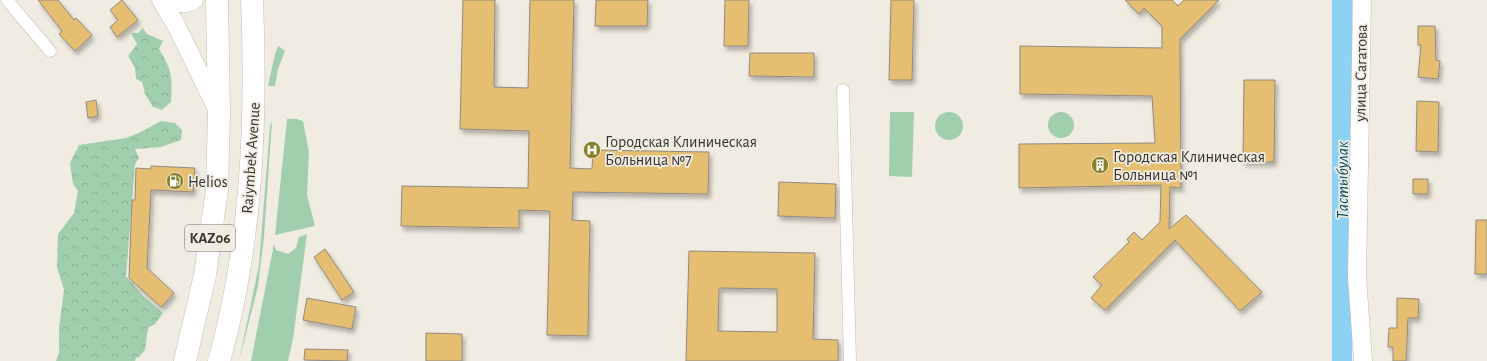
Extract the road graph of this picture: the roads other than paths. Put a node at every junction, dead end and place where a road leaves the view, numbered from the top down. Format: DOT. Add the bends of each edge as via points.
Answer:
graph roads {
  1 [pos="7,0"];
  2 [pos="160,0"];
  3 [pos="170,0"];
  4 [pos="194,0"];
  5 [pos="217,0"];
  6 [pos="252,0"];
  7 [pos="1362,0"];
  8 [pos="50,51"];
  9 [pos="843,90"];
  10 [pos="219,113"];
  11 [pos="230,323"];
  12 [pos="185,361"];
  13 [pos="219,361"];
  14 [pos="230,361"];
  15 [pos="850,361"];
  16 [pos="1364,361"];
  1 -- 8 [label="street"];
  2 -- 10 [label="street" via="176,25"];
  3 -- 4 [label="street" via="179,3"];
  5 -- 10 [label="highway, Raiymbek Avenue / KАZ06"];
  6 -- 11 [label="highway, Raiymbek Avenue / KАZ06" via="254,110 250,193"];
  7 -- 16 [label="street, улица Сагатова" via="1357,277"];
  9 -- 15 [label="street"];
  10 -- 12 [label="highway, Raiymbek Avenue / KАZ06" via="217,190 204,275"];
  11 -- 13 [label="highway, Raiymbek Avenue / KАZ06"];
  11 -- 14 [label="street"];
}
